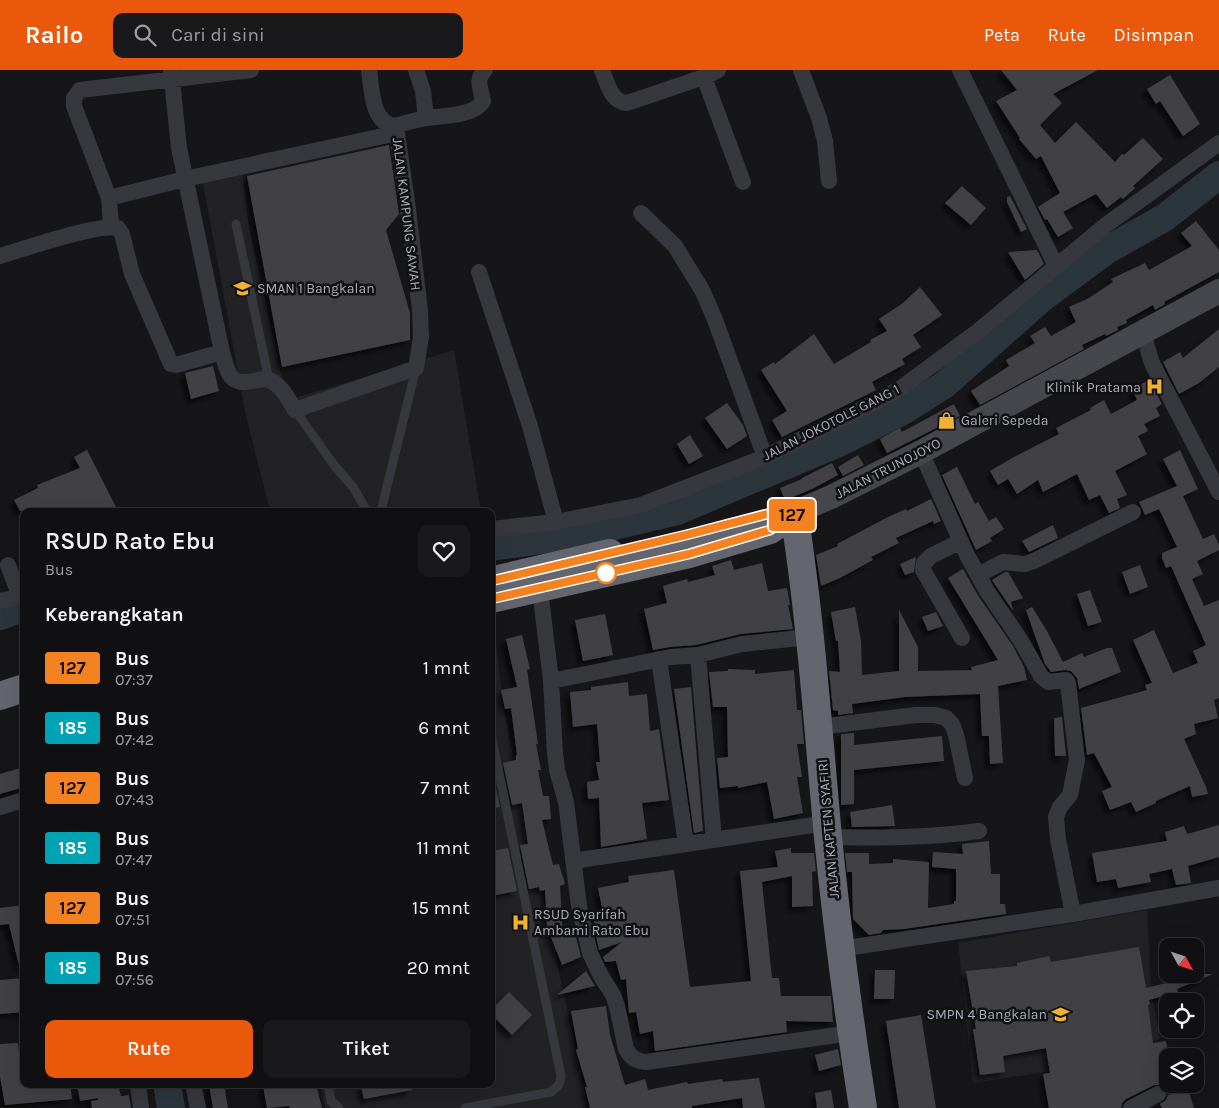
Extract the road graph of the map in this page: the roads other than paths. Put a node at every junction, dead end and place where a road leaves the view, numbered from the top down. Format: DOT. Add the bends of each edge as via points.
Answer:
graph roads {
  1 [pos="251,70"];
  2 [pos="369,70"];
  3 [pos="416,70"];
  4 [pos="485,70"];
  5 [pos="602,70"];
  6 [pos="800,70"];
  7 [pos="960,70"];
  8 [pos="171,74"];
  9 [pos="711,74"];
  10 [pos="426,118"];
  11 [pos="396,129"];
  12 [pos="1219,143"];
  13 [pos="186,179"];
  14 [pos="829,181"];
  15 [pos="743,182"];
  16 [pos="109,198"];
  17 [pos="641,213"];
  18 [pos="236,224"];
  19 [pos="111,226"];
  20 [pos="0,256"];
  21 [pos="1056,266"];
  22 [pos="479,272"];
  23 [pos="1219,292"];
  24 [pos="1143,333"];
  25 [pos="222,352"];
  26 [pos="416,368"];
  27 [pos="269,380"];
  28 [pos="295,410"];
  29 [pos="921,452"];
  30 [pos="765,457"];
  31 [pos="1219,492"];
  32 [pos="365,508"];
  33 [pos="382,508"];
  34 [pos="1133,512"];
  35 [pos="794,513"];
  36 [pos="556,522"];
  37 [pos="495,529"];
  38 [pos="961,541"];
  39 [pos="8,565"];
  40 [pos="978,575"];
  41 [pos="495,580"];
  42 [pos="540,589"];
  43 [pos="20,592"];
  44 [pos="20,596"];
  45 [pos="495,598"];
  46 [pos="0,601"];
  47 [pos="809,637"];
  48 [pos="962,638"];
  49 [pos="698,655"];
  50 [pos="659,659"];
  51 [pos="551,681"];
  52 [pos="20,692"];
  53 [pos="5,705"];
  54 [pos="819,727"];
  55 [pos="495,753"];
  56 [pos="964,778"];
  57 [pos="20,801"];
  58 [pos="0,807"];
  59 [pos="828,830"];
  60 [pos="980,831"];
  61 [pos="714,840"];
  62 [pos="686,844"];
  63 [pos="573,861"];
  64 [pos="1219,888"];
  65 [pos="1073,914"];
  66 [pos="840,949"];
  67 [pos="852,1034"];
  68 [pos="138,1088"];
  69 [pos="194,1088"];
  70 [pos="329,1088"];
  71 [pos="1158,1094"];
  72 [pos="141,1108"];
  73 [pos="198,1108"];
  74 [pos="339,1108"];
  75 [pos="465,1108"];
  76 [pos="863,1108"];
  77 [pos="1132,1108"];
  1 -- 8 [label="street"];
  2 -- 11 [label="street" via="378,113 382,121"];
  3 -- 10 [label="street" via="423,91"];
  4 -- 10 [label="street, JALAN KAMPUNG SAWAH" via="478,80 483,100 479,106 463,113"];
  5 -- 9 [label="street" via="614,98 620,103"];
  6 -- 14 [label="street" via="819,118"];
  7 -- 21 [label="street"];
  8 -- 13 [label="street" via="179,148"];
  8 -- 16 [label="street" via="80,90 74,98 74,106"];
  9 -- 15 [label="street"];
  10 -- 11 [label="street, JALAN KAMPUNG SAWAH"];
  11 -- 13 [label="street"];
  11 -- 26 [label="street, JALAN KAMPUNG SAWAH" via="420,310 421,337"];
  12 -- 21 [label="street, JALAN JOKOTOLE GANG 1" via="1106,225"];
  13 -- 16 [label="street"];
  13 -- 25 [label="street"];
  16 -- 19 [label="street"];
  17 -- 30 [label="street" via="674,246 702,290"];
  18 -- 27 [label="lane"];
  19 -- 20 [label="street"];
  19 -- 25 [label="street" via="122,234 132,274 171,364 176,366"];
  21 -- 30 [label="street, JALAN JOKOTOLE GANG 1" via="901,388"];
  22 -- 36 [label="street" via="530,426"];
  23 -- 24 [label="main road, JALAN TRUNOJOYO"];
  24 -- 29 [label="main road, JALAN TRUNOJOYO"];
  24 -- 31 [label="street" via="1152,363"];
  25 -- 27 [label="street" via="233,380"];
  26 -- 28 [label="street"];
  26 -- 33 [label="lane"];
  27 -- 28 [label="street" via="277,385"];
  28 -- 32 [label="lane"];
  29 -- 35 [label="main road, JALAN TRUNOJOYO"];
  29 -- 38 [label="street"];
  30 -- 36 [label="street, JALAN JOKOTOLE GANG 1" via="641,505"];
  34 -- 40 [label="street" via="1025,564 1003,562"];
  35 -- 41 [label="highway" via="767,514"];
  35 -- 42 [label="highway" via="770,530 689,554"];
  35 -- 47 [label="highway, JALAN KAPTEN SYAFIRI"];
  36 -- 37 [label="street, JALAN JOKOTOLE GANG 1"];
  38 -- 40 [label="street"];
  38 -- 48 [label="street" via="931,556 924,563 923,570"];
  39 -- 43 [label="street"];
  40 -- 65 [label="street" via="1041,676 1048,682 1066,680 1068,683 1077,760 1070,794 1056,817"];
  42 -- 45 [label="highway"];
  42 -- 51 [label="street"];
  44 -- 46 [label="street"];
  47 -- 49 [label="street" via="742,644"];
  47 -- 54 [label="highway, JALAN KAPTEN SYAFIRI"];
  49 -- 50 [label="street"];
  49 -- 61 [label="street"];
  50 -- 51 [label="street"];
  50 -- 62 [label="street"];
  51 -- 63 [label="street" via="557,770 566,802"];
  52 -- 53 [label="highway"];
  54 -- 56 [label="street" via="916,715 946,718 956,734"];
  54 -- 59 [label="highway, JALAN KAPTEN SYAFIRI"];
  55 -- 75 [label="lane" via="562,1076 559,1085 551,1092"];
  57 -- 58 [label="street"];
  59 -- 60 [label="street" via="891,839"];
  59 -- 61 [label="street"];
  59 -- 66 [label="highway, JALAN KAPTEN SYAFIRI"];
  61 -- 62 [label="street"];
  62 -- 63 [label="street"];
  63 -- 67 [label="street" via="590,953 613,995 626,1049 637,1061"];
  64 -- 65 [label="street"];
  65 -- 66 [label="street"];
  66 -- 67 [label="highway, JALAN KAPTEN SYAFIRI"];
  67 -- 76 [label="highway, JALAN KAPTEN SYAFIRI"];
  68 -- 72 [label="street"];
  69 -- 73 [label="street"];
  70 -- 74 [label="lane" via="331,1101"];
  71 -- 77 [label="street"];
}
